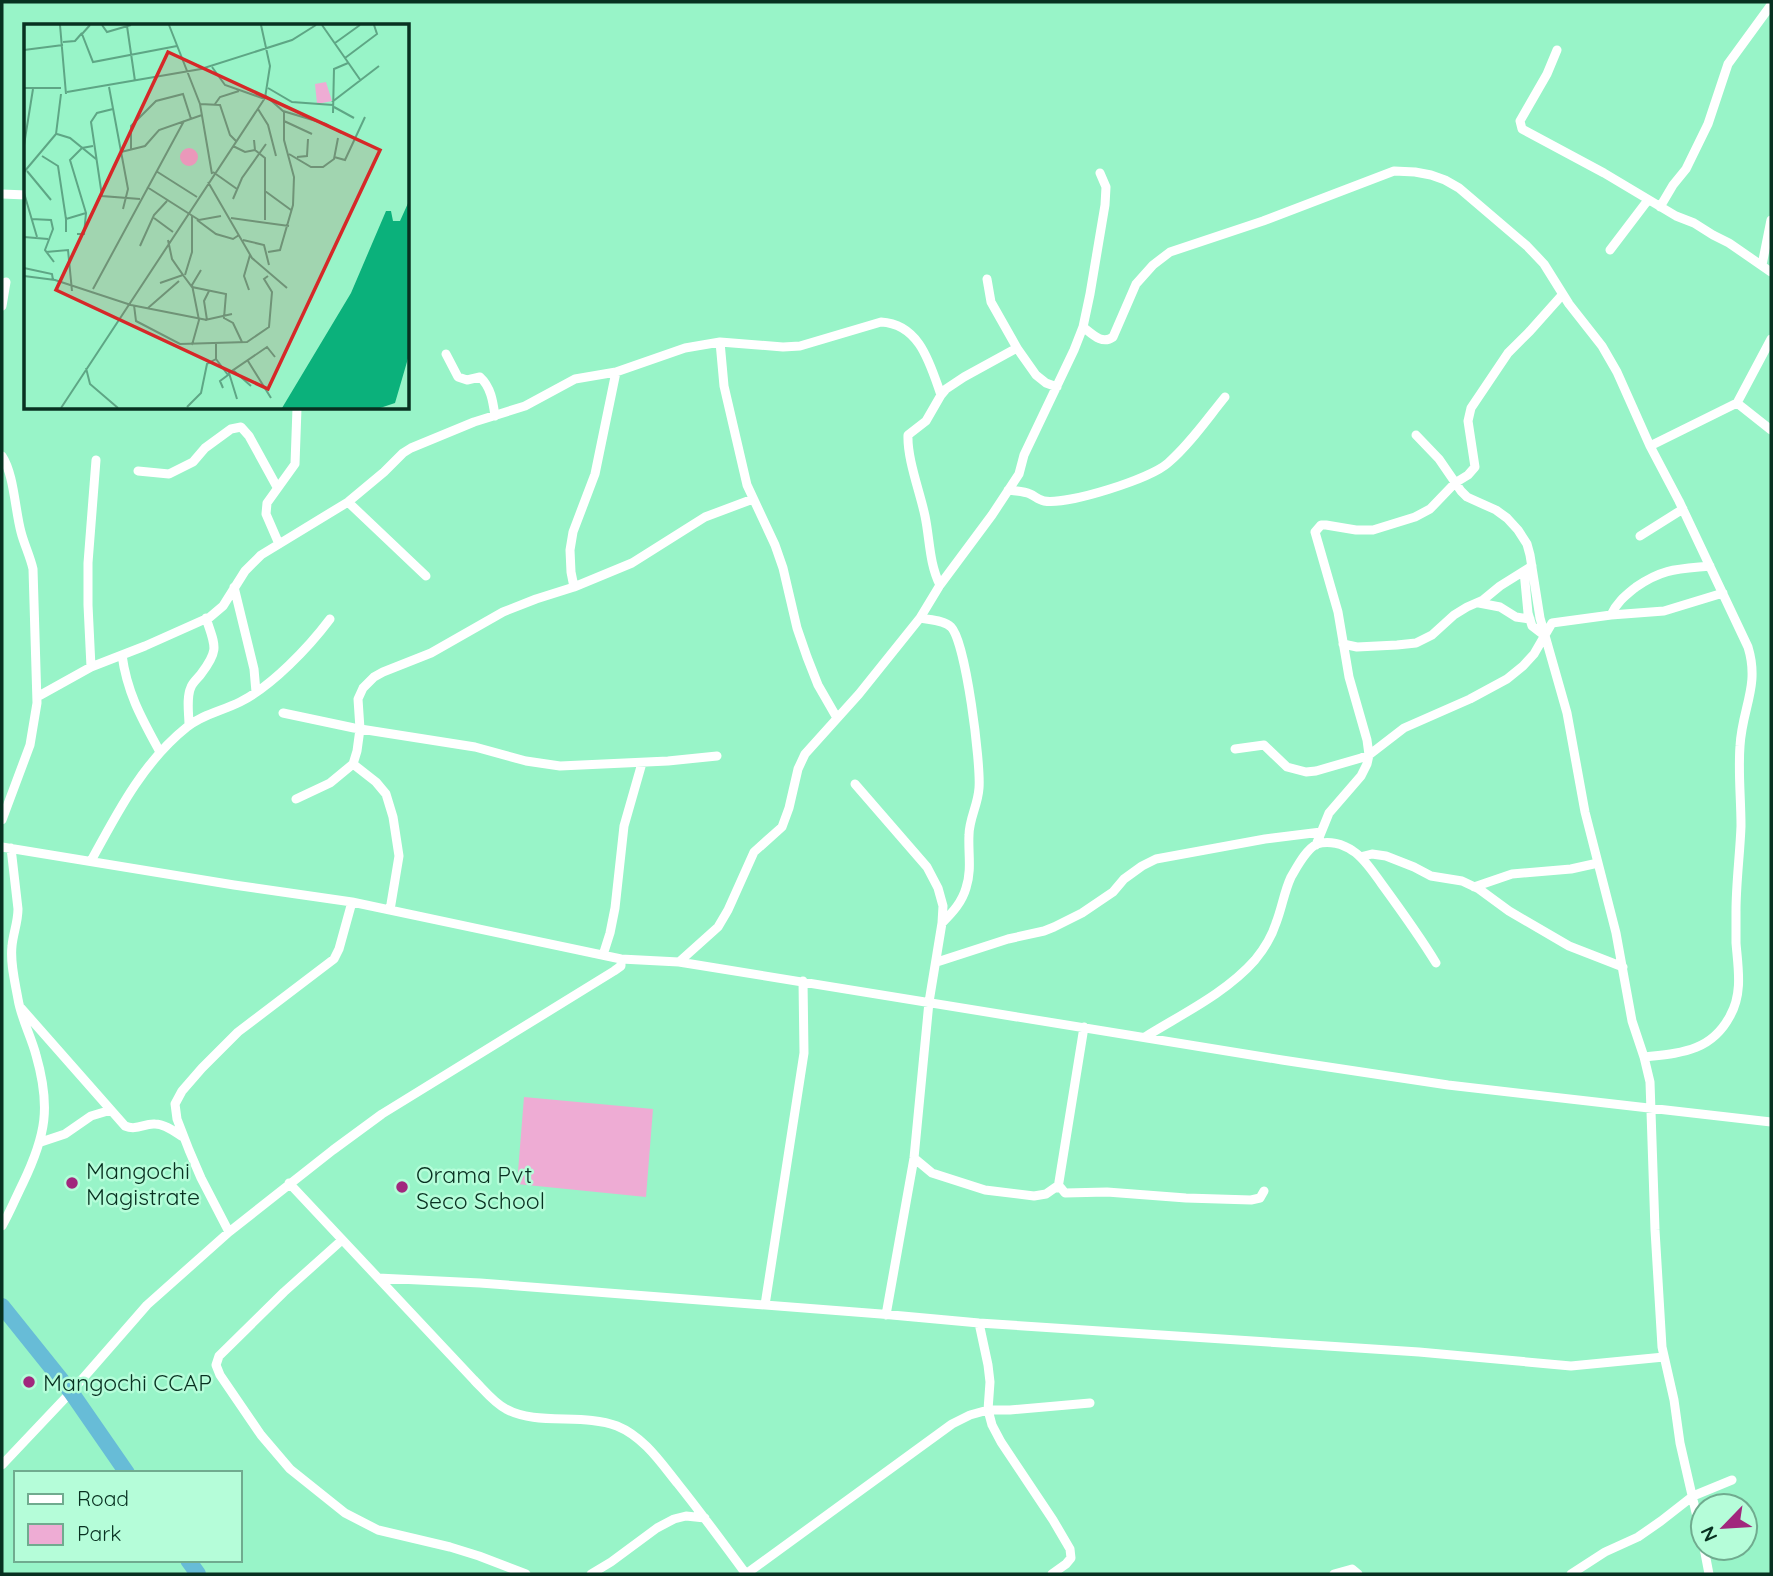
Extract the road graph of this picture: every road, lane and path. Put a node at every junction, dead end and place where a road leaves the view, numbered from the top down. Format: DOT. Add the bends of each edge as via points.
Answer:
graph roads {
  1 [pos="1771,5"];
  2 [pos="1557,50"];
  3 [pos="1100,173"];
  4 [pos="2,194"];
  5 [pos="24,195"];
  6 [pos="1648,200"];
  7 [pos="1660,207"];
  8 [pos="1771,220"];
  9 [pos="1610,250"];
  10 [pos="1762,265"];
  11 [pos="1771,272"];
  12 [pos="987,279"];
  13 [pos="6,282"];
  14 [pos="1563,294"];
  15 [pos="2,306"];
  16 [pos="1083,327"];
  17 [pos="1771,340"];
  18 [pos="720,342"];
  19 [pos="1017,348"];
  20 [pos="446,354"];
  21 [pos="616,372"];
  22 [pos="1057,387"];
  23 [pos="941,395"];
  24 [pos="1226,397"];
  25 [pos="1737,403"];
  26 [pos="297,410"];
  27 [pos="495,416"];
  28 [pos="1771,430"];
  29 [pos="1416,435"];
  30 [pos="1650,446"];
  31 [pos="2,456"];
  32 [pos="96,460"];
  33 [pos="138,471"];
  34 [pos="1455,483"];
  35 [pos="276,487"];
  36 [pos="1008,490"];
  37 [pos="753,499"];
  38 [pos="348,502"];
  39 [pos="1683,509"];
  40 [pos="1640,536"];
  41 [pos="279,544"];
  42 [pos="1710,566"];
  43 [pos="1528,569"];
  44 [pos="426,576"];
  45 [pos="940,585"];
  46 [pos="234,587"];
  47 [pos="574,587"];
  48 [pos="1723,593"];
  49 [pos="1479,603"];
  50 [pos="1611,615"];
  51 [pos="206,618"];
  52 [pos="920,618"];
  53 [pos="330,619"];
  54 [pos="1530,620"];
  55 [pos="1545,636"];
  56 [pos="1343,644"];
  57 [pos="121,655"];
  58 [pos="90,667"];
  59 [pos="256,692"];
  60 [pos="37,697"];
  61 [pos="283,713"];
  62 [pos="837,718"];
  63 [pos="189,725"];
  64 [pos="360,729"];
  65 [pos="1235,749"];
  66 [pos="160,752"];
  67 [pos="1369,755"];
  68 [pos="717,756"];
  69 [pos="642,763"];
  70 [pos="353,764"];
  71 [pos="855,784"];
  72 [pos="296,799"];
  73 [pos="2,820"];
  74 [pos="1321,832"];
  75 [pos="1316,845"];
  76 [pos="6,848"];
  77 [pos="1360,856"];
  78 [pos="91,861"];
  79 [pos="1598,863"];
  80 [pos="1474,887"];
  81 [pos="352,902"];
  82 [pos="390,910"];
  83 [pos="942,923"];
  84 [pos="603,955"];
  85 [pos="621,959"];
  86 [pos="680,962"];
  87 [pos="937,962"];
  88 [pos="1436,963"];
  89 [pos="1623,967"];
  90 [pos="803,981"];
  91 [pos="929,1002"];
  92 [pos="19,1007"];
  93 [pos="1084,1027"];
  94 [pos="1145,1037"];
  95 [pos="1644,1057"];
  96 [pos="1650,1109"];
  97 [pos="111,1110"];
  98 [pos="1771,1122"];
  99 [pos="184,1137"];
  100 [pos="41,1142"];
  101 [pos="914,1158"];
  102 [pos="289,1183"];
  103 [pos="1058,1188"];
  104 [pos="1264,1191"];
  105 [pos="2,1226"];
  106 [pos="229,1232"];
  107 [pos="342,1240"];
  108 [pos="378,1278"];
  109 [pos="765,1305"];
  110 [pos="2,1306"];
  111 [pos="886,1315"];
  112 [pos="979,1324"];
  113 [pos="1664,1357"];
  114 [pos="71,1392"];
  115 [pos="1090,1403"];
  116 [pos="988,1410"];
  117 [pos="2,1465"];
  118 [pos="126,1471"];
  119 [pos="1732,1480"];
  120 [pos="1692,1492"];
  121 [pos="1703,1492"];
  122 [pos="1689,1499"];
  123 [pos="705,1518"];
  124 [pos="526,1574"];
  125 [pos="591,1574"];
  126 [pos="746,1574"];
  127 [pos="1052,1574"];
  128 [pos="1334,1574"];
  129 [pos="1358,1574"];
  130 [pos="1571,1574"];
  1 -- 7 [label="street" via="1728,64 1708,124"];
  2 -- 6 [label="street" via="1520,127"];
  3 -- 16 [label="street" via="1106,187 1105,205"];
  4 -- 5 [label="street"];
  6 -- 7 [label="street"];
  6 -- 9 [label="street"];
  7 -- 10 [label="street"];
  8 -- 10 [label="street"];
  10 -- 11 [label="street"];
  12 -- 19 [label="street" via="991,302"];
  13 -- 15 [label="street"];
  14 -- 16 [label="street" via="1536,255 1459,188 1431,175 1394,171 1170,252 1136,284 1110,340 1103,341"];
  14 -- 30 [label="street" via="1618,372"];
  14 -- 34 [label="street" via="1508,353 1471,408 1468,421 1475,467"];
  16 -- 22 [label="street"];
  17 -- 25 [label="street"];
  18 -- 21 [label="street" via="685,348"];
  18 -- 23 [label="street" via="800,346 889,323 918,340"];
  18 -- 37 [label="street" via="727,402"];
  19 -- 22 [label="street" via="1041,379"];
  19 -- 23 [label="street"];
  20 -- 27 [label="street" via="461,379 480,377 485,381"];
  21 -- 27 [label="street" via="582,376"];
  21 -- 47 [label="street" via="595,474 573,531"];
  22 -- 36 [label="street"];
  23 -- 45 [label="street" via="929,418 908,438 931,563"];
  24 -- 36 [label="street" via="1171,461 1152,474 1058,501 1046,502"];
  25 -- 28 [label="street"];
  25 -- 30 [label="street"];
  26 -- 35 [label="street" via="295,464"];
  27 -- 38 [label="street" via="407,450"];
  29 -- 34 [label="street"];
  30 -- 39 [label="street"];
  31 -- 60 [label="street" via="33,569"];
  32 -- 58 [label="street" via="89,563"];
  33 -- 35 [label="street" via="169,474 193,462 231,429 242,427"];
  34 -- 43 [label="street" via="1467,497 1496,510 1518,530 1527,544"];
  34 -- 56 [label="street" via="1430,509 1399,523 1367,530 1326,525 1317,529"];
  35 -- 41 [label="street" via="267,514"];
  36 -- 45 [label="street"];
  37 -- 47 [label="street" via="705,517 632,563"];
  37 -- 62 [label="street" via="783,568 807,657"];
  38 -- 41 [label="street"];
  38 -- 44 [label="street"];
  39 -- 40 [label="street"];
  39 -- 42 [label="street"];
  41 -- 46 [label="street" via="261,555"];
  42 -- 48 [label="street"];
  42 -- 50 [label="street" via="1653,575 1616,603"];
  43 -- 49 [label="street"];
  43 -- 54 [label="street"];
  43 -- 55 [label="street"];
  45 -- 52 [label="street"];
  46 -- 51 [label="street" via="223,606"];
  46 -- 59 [label="street"];
  47 -- 64 [label="street" via="502,612 431,653 374,677 358,699"];
  48 -- 50 [label="street" via="1664,611"];
  48 -- 95 [label="street" via="1753,668 1740,746 1739,990 1730,1018 1705,1044 1690,1051"];
  49 -- 54 [label="street"];
  49 -- 56 [label="street" via="1416,643"];
  50 -- 55 [label="street" via="1552,623"];
  51 -- 57 [label="street"];
  51 -- 63 [label="street" via="214,652 189,691"];
  52 -- 62 [label="street"];
  52 -- 83 [label="street" via="947,624 955,635 979,764 968,879 961,901"];
  53 -- 59 [label="street" via="315,640"];
  54 -- 55 [label="street"];
  55 -- 67 [label="street" via="1534,654 1507,679 1404,728"];
  55 -- 79 [label="street" via="1567,713"];
  56 -- 67 [label="street"];
  57 -- 58 [label="street"];
  57 -- 66 [label="street" via="138,713"];
  58 -- 60 [label="street"];
  59 -- 63 [label="street"];
  60 -- 73 [label="street" via="30,745"];
  61 -- 64 [label="street"];
  62 -- 86 [label="street" via="805,754 784,822 754,852 718,927"];
  63 -- 66 [label="street"];
  64 -- 69 [label="street" via="475,747 546,765"];
  64 -- 70 [label="street"];
  65 -- 67 [label="street" via="1265,745 1287,767 1306,772"];
  66 -- 78 [label="street" via="107,829"];
  67 -- 74 [label="street" via="1361,776 1329,813"];
  68 -- 69 [label="street"];
  69 -- 84 [label="street" via="624,826 615,908"];
  70 -- 72 [label="street" via="330,783"];
  70 -- 82 [label="street" via="386,794 393,817 399,856"];
  71 -- 83 [label="street" via="934,877 941,896"];
  74 -- 75 [label="street"];
  74 -- 87 [label="street" via="1156,859 1055,927"];
  75 -- 77 [label="street" via="1335,843"];
  75 -- 94 [label="street" via="1292,876 1268,942 1254,961 1224,988"];
  76 -- 78 [label="street"];
  76 -- 92 [label="street" via="18,909 12,956"];
  77 -- 80 [label="street" via="1386,856 1432,876"];
  77 -- 88 [label="street"];
  78 -- 81 [label="street"];
  79 -- 80 [label="street" via="1513,874"];
  79 -- 89 [label="street"];
  80 -- 89 [label="street" via="1569,946"];
  81 -- 82 [label="street"];
  81 -- 99 [label="street" via="334,959 239,1032 178,1097 175,1110"];
  82 -- 84 [label="street"];
  83 -- 87 [label="street"];
  84 -- 85 [label="street"];
  85 -- 86 [label="street"];
  85 -- 102 [label="street" via="614,971 382,1114"];
  86 -- 90 [label="street"];
  87 -- 91 [label="street"];
  89 -- 95 [label="street" via="1632,1021"];
  90 -- 91 [label="street"];
  90 -- 109 [label="street" via="804,1053"];
  91 -- 93 [label="street"];
  91 -- 101 [label="street"];
  92 -- 97 [label="street"];
  92 -- 100 [label="street" via="44,1091"];
  93 -- 94 [label="street"];
  93 -- 103 [label="street"];
  94 -- 96 [label="street" via="1448,1085"];
  95 -- 96 [label="street"];
  96 -- 98 [label="street"];
  96 -- 113 [label="street"];
  97 -- 99 [label="street" via="129,1128 156,1124"];
  97 -- 100 [label="street"];
  99 -- 106 [label="street"];
  100 -- 105 [label="street"];
  101 -- 103 [label="street" via="932,1173 985,1190 1034,1196"];
  101 -- 111 [label="street"];
  102 -- 106 [label="street"];
  102 -- 107 [label="street"];
  103 -- 104 [label="street" via="1065,1193 1236,1200 1260,1198"];
  106 -- 114 [label="street" via="147,1305"];
  107 -- 108 [label="street"];
  107 -- 124 [label="street" via="219,1356 220,1375 290,1469 345,1513 378,1530 469,1553"];
  108 -- 109 [label="street"];
  108 -- 123 [label="street" via="503,1408 529,1416 600,1422 631,1433"];
  109 -- 111 [label="street"];
  110 -- 114 [label="highway"];
  111 -- 112 [label="street"];
  112 -- 113 [label="street" via="1571,1366"];
  112 -- 116 [label="street" via="990,1382"];
  113 -- 120 [label="street"];
  114 -- 117 [label="street"];
  114 -- 118 [label="highway"];
  115 -- 116 [label="street"];
  116 -- 126 [label="street" via="952,1424"];
  116 -- 127 [label="street" via="1001,1442 1070,1549 1071,1558"];
  119 -- 121 [label="street"];
  122 -- 130 [label="street" via="1637,1537"];
  123 -- 125 [label="street" via="674,1519"];
  123 -- 126 [label="street"];
  128 -- 129 [label="street" via="1352,1569"];
}
